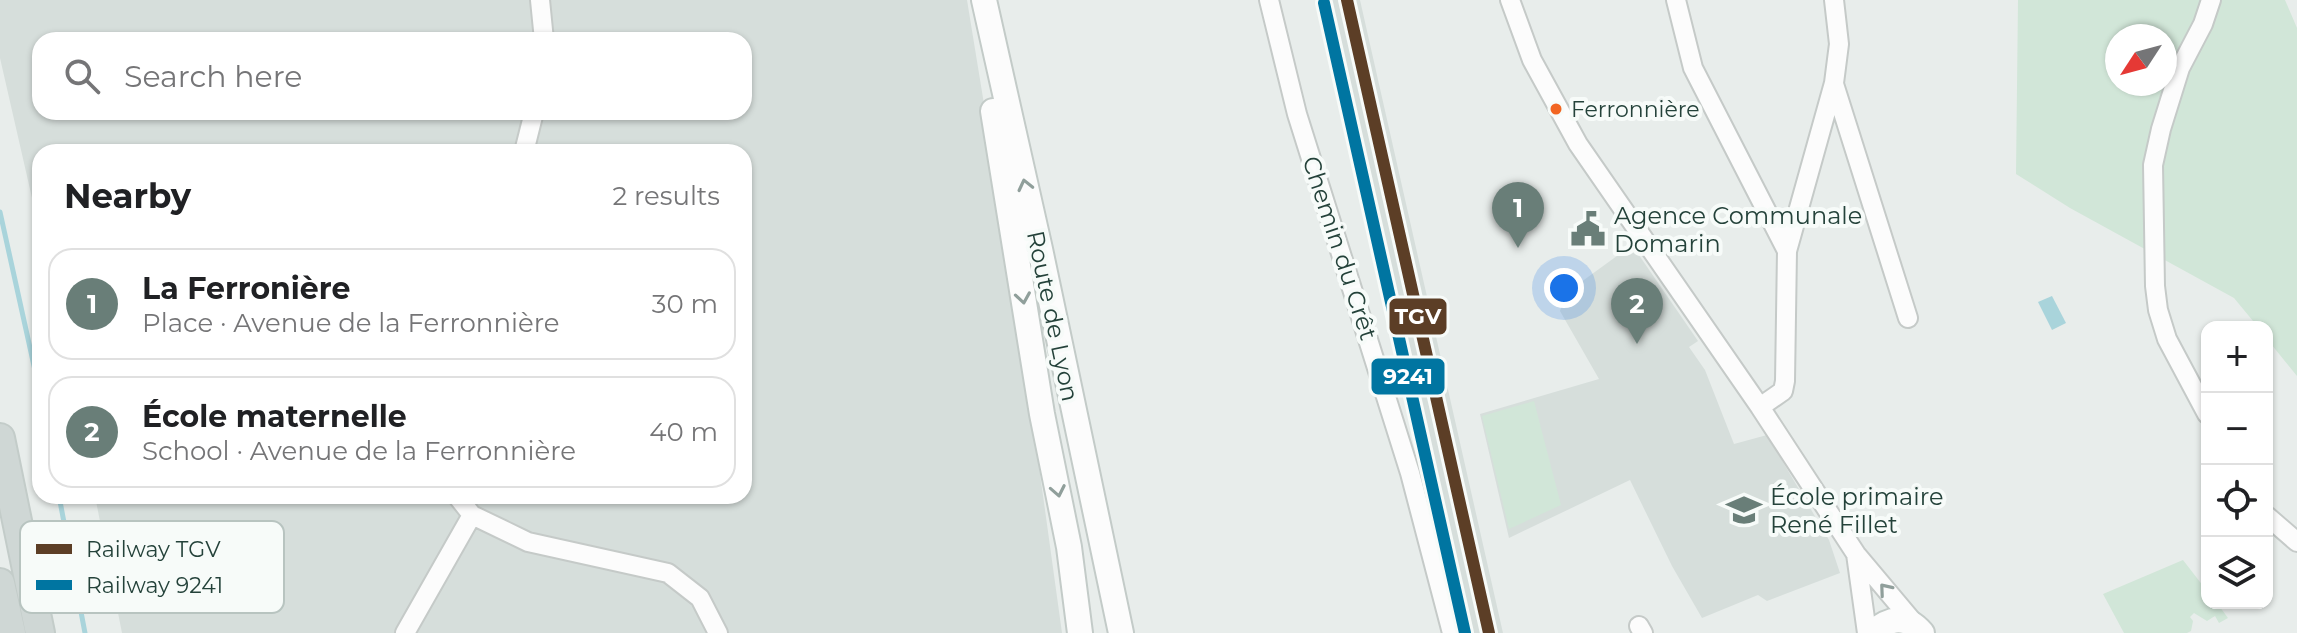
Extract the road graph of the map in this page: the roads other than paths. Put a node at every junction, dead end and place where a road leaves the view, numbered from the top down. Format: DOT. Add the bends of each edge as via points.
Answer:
graph roads {
  1 [pos="540,0"];
  2 [pos="975,0"];
  3 [pos="984,0"];
  4 [pos="1269,0"];
  5 [pos="1510,0"];
  6 [pos="1676,0"];
  7 [pos="1834,0"];
  8 [pos="2211,0"];
  9 [pos="543,32"];
  10 [pos="1834,83"];
  11 [pos="532,120"];
  12 [pos="526,144"];
  13 [pos="1787,251"];
  14 [pos="1908,318"];
  15 [pos="2201,403"];
  16 [pos="1760,407"];
  17 [pos="0,438"];
  18 [pos="463,504"];
  19 [pos="472,515"];
  20 [pos="2273,521"];
  21 [pos="20,536"];
  22 [pos="2297,542"];
  23 [pos="1856,554"];
  24 [pos="0,583"];
  25 [pos="36,613"];
  26 [pos="1918,628"];
  27 [pos="11,633"];
  28 [pos="40,633"];
  29 [pos="405,633"];
  30 [pos="718,633"];
  31 [pos="1080,633"];
  32 [pos="1121,633"];
  33 [pos="1452,633"];
  34 [pos="1870,633"];
  1 -- 9 [label="street"];
  2 -- 31 [label="main road, Route de Lyon, one-way"];
  32 -- 3 [label="main road, Route de Lyon, one-way"];
  4 -- 33 [label="street, Chemin du Crêt" via="1297,114 1410,473"];
  5 -- 16 [label="street" via="1556,109"];
  6 -- 13 [label="street" via="1693,68"];
  7 -- 10 [label="street" via="1839,44"];
  8 -- 15 [label="street" via="2180,68 2153,165 2158,310 2167,339"];
  10 -- 13 [label="street"];
  10 -- 14 [label="street"];
  11 -- 12 [label="street"];
  13 -- 16 [label="street" via="1785,381 1783,391"];
  16 -- 23 [label="street"];
  17 -- 21 [label="main road"];
  18 -- 19 [label="street"];
  19 -- 29 [label="street"];
  19 -- 30 [label="street" via="528,542 668,573 700,598"];
  20 -- 22 [label="street"];
  26 -- 23 [label="street, one-way"];
  23 -- 34 [label="street"];
  24 -- 27 [label="main road"];
  25 -- 28 [label="main road"];
  26 -- 34 [label="main road" via="1903,619 1888,621"];
}
